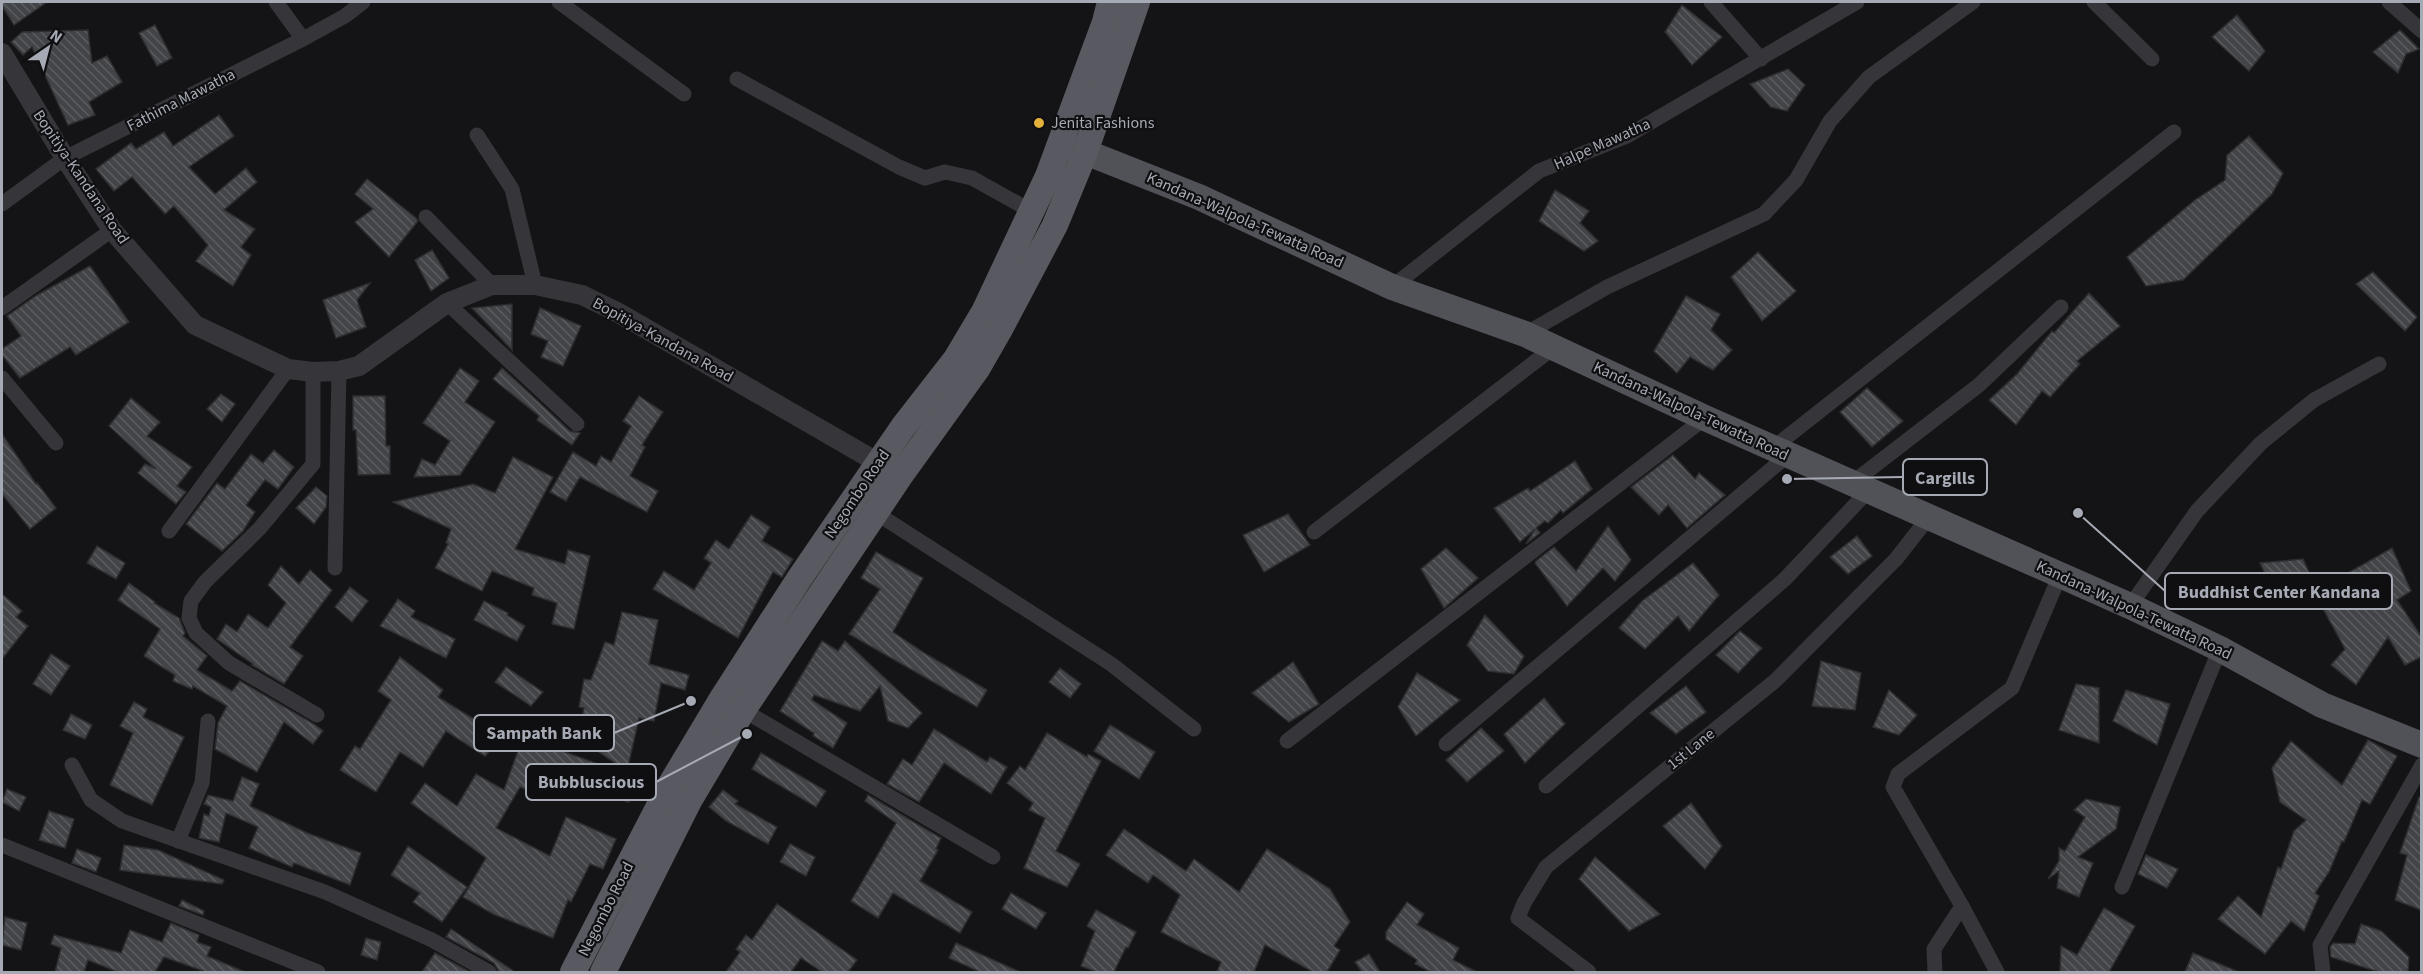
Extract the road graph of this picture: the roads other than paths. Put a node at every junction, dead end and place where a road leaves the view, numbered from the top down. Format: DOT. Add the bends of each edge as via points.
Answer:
graph roads {
  1 [pos="276,2"];
  2 [pos="363,2"];
  3 [pos="559,2"];
  4 [pos="1110,2"];
  5 [pos="1137,2"];
  6 [pos="1711,2"];
  7 [pos="1857,2"];
  8 [pos="1973,2"];
  9 [pos="2094,2"];
  10 [pos="2390,2"];
  11 [pos="2421,31"];
  12 [pos="303,39"];
  13 [pos="2,53"];
  14 [pos="1761,59"];
  15 [pos="2152,59"];
  16 [pos="737,79"];
  17 [pos="684,94"];
  18 [pos="2174,132"];
  19 [pos="477,135"];
  20 [pos="1073,147"];
  21 [pos="65,158"];
  22 [pos="2,204"];
  23 [pos="1031,211"];
  24 [pos="426,217"];
  25 [pos="112,230"];
  26 [pos="492,285"];
  27 [pos="535,285"];
  28 [pos="1392,286"];
  29 [pos="447,303"];
  30 [pos="2061,307"];
  31 [pos="2,308"];
  32 [pos="1525,334"];
  33 [pos="1553,348"];
  34 [pos="2379,364"];
  35 [pos="288,369"];
  36 [pos="339,371"];
  37 [pos="313,372"];
  38 [pos="2,378"];
  39 [pos="1705,418"];
  40 [pos="577,424"];
  41 [pos="56,443"];
  42 [pos="1781,452"];
  43 [pos="890,470"];
  44 [pos="1861,487"];
  45 [pos="876,513"];
  46 [pos="1929,517"];
  47 [pos="169,531"];
  48 [pos="1314,532"];
  49 [pos="335,568"];
  50 [pos="2060,575"];
  51 [pos="2130,606"];
  52 [pos="2220,649"];
  53 [pos="743,710"];
  54 [pos="317,715"];
  55 [pos="208,721"];
  56 [pos="1194,729"];
  57 [pos="1287,741"];
  58 [pos="1446,744"];
  59 [pos="2421,745"];
  60 [pos="72,765"];
  61 [pos="2421,765"];
  62 [pos="1546,786"];
  63 [pos="178,841"];
  64 [pos="2,845"];
  65 [pos="993,857"];
  66 [pos="2122,887"];
  67 [pos="1962,906"];
  68 [pos="318,972"];
  69 [pos="489,972"];
  70 [pos="573,972"];
  71 [pos="603,972"];
  72 [pos="1589,972"];
  73 [pos="1935,972"];
  74 [pos="1997,972"];
  75 [pos="2323,972"];
  1 -- 12 [label="street"];
  2 -- 12 [label="street, Fathima Mawatha"];
  3 -- 17 [label="street"];
  4 -- 20 [label="highway, Negombo Road"];
  5 -- 20 [label="highway, Negombo Road"];
  6 -- 14 [label="street"];
  7 -- 14 [label="street, Halpe Mawatha"];
  8 -- 32 [label="street" via="1869,77 1830,121 1796,180 1764,214 1607,287"];
  9 -- 15 [label="street"];
  10 -- 11 [label="street"];
  12 -- 21 [label="street, Fathima Mawatha"];
  13 -- 21 [label="street, Bopitiya-Kandana Road"];
  14 -- 28 [label="street, Halpe Mawatha" via="1627,136 1539,171"];
  16 -- 23 [label="street" via="899,167 925,178 945,172 972,178"];
  18 -- 42 [label="street"];
  19 -- 27 [label="street" via="512,189"];
  20 -- 23 [label="highway, Negombo Road"];
  20 -- 28 [label="main road, Kandana-Walpola-Tewatta Road" via="1199,197"];
  20 -- 43 [label="highway, Negombo Road" via="1055,225 1000,329 977,369"];
  21 -- 22 [label="street, Fathima Mawatha"];
  21 -- 25 [label="street, Bopitiya-Kandana Road"];
  23 -- 43 [label="highway, Negombo Road" via="984,312 956,359 903,427"];
  24 -- 26 [label="street"];
  25 -- 31 [label="street"];
  25 -- 35 [label="street, Bopitiya-Kandana Road" via="195,325"];
  26 -- 27 [label="street, Bopitiya-Kandana Road"];
  26 -- 29 [label="street, Bopitiya-Kandana Road"];
  27 -- 43 [label="street, Bopitiya-Kandana Road" via="582,295 617,312"];
  28 -- 32 [label="main road, Kandana-Walpola-Tewatta Road"];
  29 -- 36 [label="street, Bopitiya-Kandana Road" via="359,366"];
  29 -- 40 [label="street"];
  30 -- 44 [label="street" via="1979,385"];
  32 -- 33 [label="main road, Kandana-Walpola-Tewatta Road"];
  33 -- 39 [label="main road, Kandana-Walpola-Tewatta Road"];
  33 -- 48 [label="street"];
  34 -- 51 [label="street" via="2314,400 2261,443 2197,511"];
  35 -- 37 [label="street, Bopitiya-Kandana Road"];
  35 -- 47 [label="street"];
  36 -- 37 [label="street, Bopitiya-Kandana Road"];
  36 -- 49 [label="street"];
  37 -- 54 [label="street" via="313,464 260,528 205,582 191,601 189,618 196,633 229,663"];
  38 -- 41 [label="street"];
  39 -- 42 [label="main road, Kandana-Walpola-Tewatta Road"];
  39 -- 57 [label="street"];
  42 -- 44 [label="main road, Kandana-Walpola-Tewatta Road"];
  42 -- 58 [label="street"];
  43 -- 45 [label="highway, Negombo Road"];
  43 -- 70 [label="highway, Negombo Road" via="799,579 723,697 669,787"];
  44 -- 46 [label="main road, Kandana-Walpola-Tewatta Road"];
  44 -- 62 [label="street" via="1785,579"];
  45 -- 53 [label="highway, Negombo Road"];
  45 -- 56 [label="street" via="1111,664"];
  46 -- 50 [label="main road, Kandana-Walpola-Tewatta Road"];
  46 -- 72 [label="street, 1st Lane" via="1896,559 1776,680 1546,867 1518,918"];
  50 -- 51 [label="main road, Kandana-Walpola-Tewatta Road"];
  50 -- 67 [label="street" via="2012,688 1898,774 1893,787"];
  51 -- 52 [label="main road, Kandana-Walpola-Tewatta Road"];
  52 -- 59 [label="main road, Kandana-Walpola-Tewatta Road" via="2322,705"];
  52 -- 66 [label="street"];
  53 -- 65 [label="street"];
  53 -- 71 [label="highway, Negombo Road" via="690,799"];
  55 -- 63 [label="street" via="202,783"];
  60 -- 63 [label="street" via="91,801 122,821"];
  61 -- 75 [label="street" via="2320,945"];
  63 -- 69 [label="street" via="325,892 432,940"];
  64 -- 68 [label="street"];
  67 -- 73 [label="street" via="1934,949"];
  67 -- 74 [label="street"];
}
